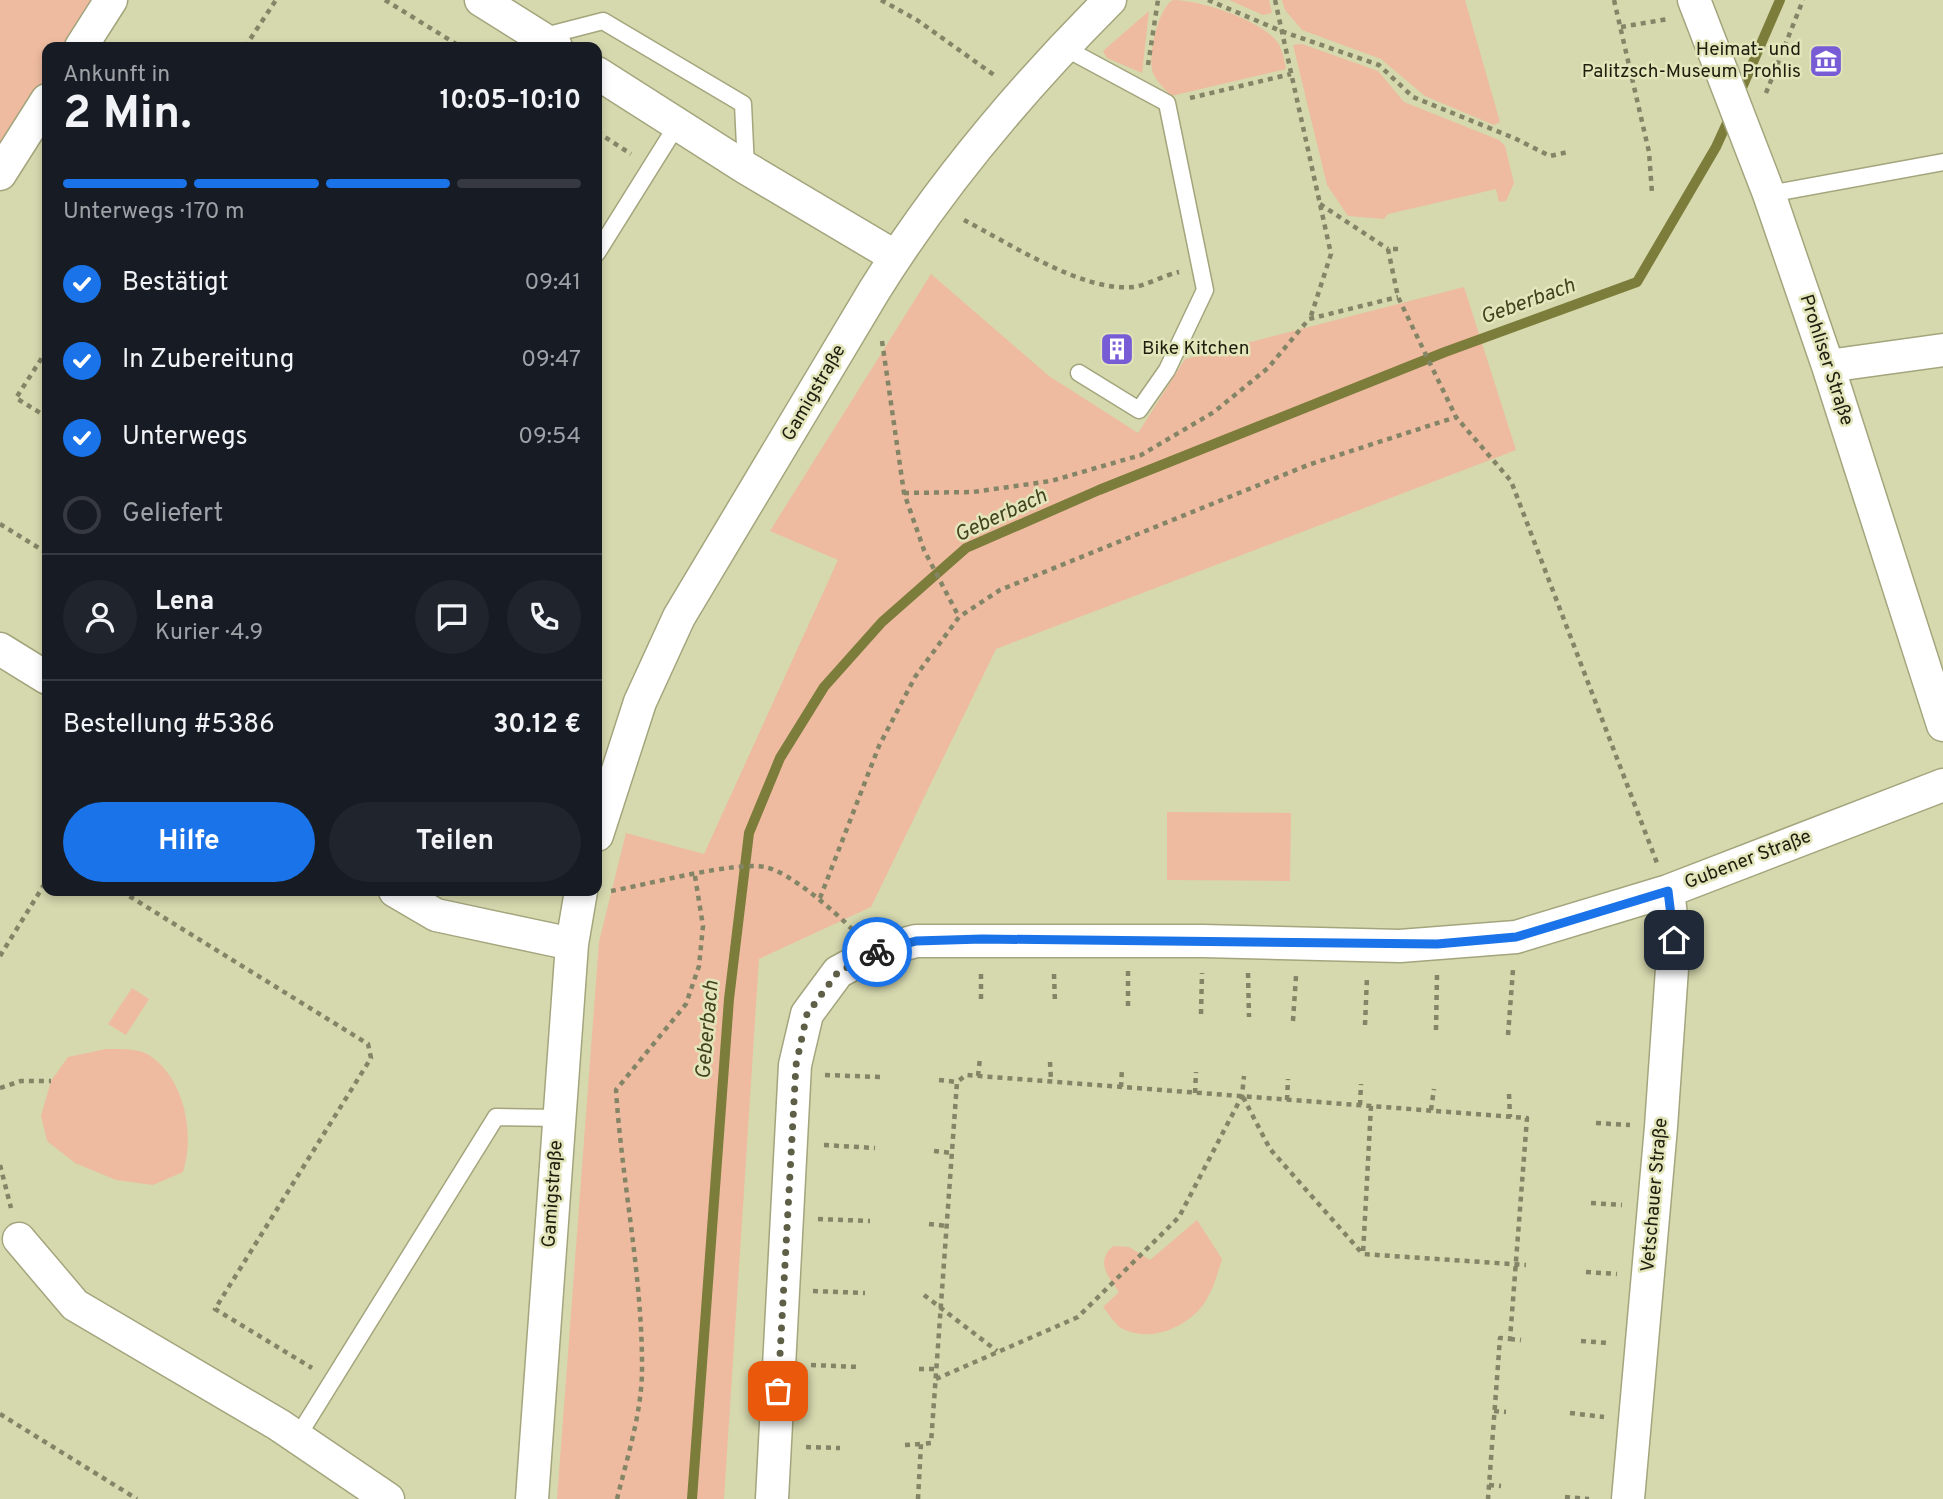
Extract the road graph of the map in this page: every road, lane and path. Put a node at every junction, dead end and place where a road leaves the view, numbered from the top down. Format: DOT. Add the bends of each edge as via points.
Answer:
graph roads {
  1 [pos="111,0"];
  2 [pos="276,0"];
  3 [pos="384,0"];
  4 [pos="481,0"];
  5 [pos="881,0"];
  6 [pos="1110,0"];
  7 [pos="1158,0"];
  8 [pos="1208,0"];
  9 [pos="1275,0"];
  10 [pos="1614,0"];
  11 [pos="1803,0"];
  12 [pos="1697,7"];
  13 [pos="1621,27"];
  14 [pos="1281,31"];
  15 [pos="84,42"];
  16 [pos="248,42"];
  17 [pos="453,42"];
  18 [pos="548,42"];
  19 [pos="1063,47"];
  20 [pos="1291,74"];
  21 [pos="602,77"];
  22 [pos="1146,92"];
  23 [pos="1020,94"];
  24 [pos="1167,103"];
  25 [pos="42,108"];
  26 [pos="677,125"];
  27 [pos="1746,128"];
  28 [pos="602,135"];
  29 [pos="1568,152"];
  30 [pos="1943,162"];
  31 [pos="651,167"];
  32 [pos="746,168"];
  33 [pos="0,174"];
  34 [pos="1652,193"];
  35 [pos="1769,194"];
  36 [pos="1320,203"];
  37 [pos="964,220"];
  38 [pos="602,245"];
  39 [pos="1388,249"];
  40 [pos="1398,249"];
  41 [pos="895,257"];
  42 [pos="1200,266"];
  43 [pos="874,291"];
  44 [pos="1309,319"];
  45 [pos="1943,350"];
  46 [pos="42,358"];
  47 [pos="1828,366"];
  48 [pos="1079,373"];
  49 [pos="42,414"];
  50 [pos="1456,417"];
  51 [pos="0,524"];
  52 [pos="42,550"];
  53 [pos="960,617"];
  54 [pos="5,663"];
  55 [pos="42,676"];
  56 [pos="1943,726"];
  57 [pos="1943,785"];
  58 [pos="602,820"];
  59 [pos="695,876"];
  60 [pos="42,888"];
  61 [pos="602,891"];
  62 [pos="1668,891"];
  63 [pos="129,896"];
  64 [pos="404,896"];
  65 [pos="581,896"];
  66 [pos="820,898"];
  67 [pos="1516,937"];
  68 [pos="1203,941"];
  69 [pos="1247,941"];
  70 [pos="1298,943"];
  71 [pos="572,944"];
  72 [pos="1437,944"];
  73 [pos="1369,945"];
  74 [pos="875,952"];
  75 [pos="0,956"];
  76 [pos="1201,1014"];
  77 [pos="1249,1017"];
  78 [pos="1293,1021"];
  79 [pos="1365,1025"];
  80 [pos="1436,1030"];
  81 [pos="1508,1035"];
  82 [pos="980,1058"];
  83 [pos="1050,1062"];
  84 [pos="1122,1068"];
  85 [pos="1196,1072"];
  86 [pos="795,1074"];
  87 [pos="978,1076"];
  88 [pos="1244,1076"];
  89 [pos="880,1077"];
  90 [pos="1288,1079"];
  91 [pos="939,1080"];
  92 [pos="51,1081"];
  93 [pos="1051,1081"];
  94 [pos="957,1082"];
  95 [pos="1361,1084"];
  96 [pos="1121,1087"];
  97 [pos="0,1088"];
  98 [pos="1434,1089"];
  99 [pos="1195,1093"];
  100 [pos="1509,1094"];
  101 [pos="1242,1096"];
  102 [pos="1287,1100"];
  103 [pos="1360,1105"];
  104 [pos="1371,1106"];
  105 [pos="1431,1111"];
  106 [pos="1510,1117"];
  107 [pos="559,1118"];
  108 [pos="1527,1118"];
  109 [pos="1536,1119"];
  110 [pos="791,1144"];
  111 [pos="875,1148"];
  112 [pos="934,1151"];
  113 [pos="952,1153"];
  114 [pos="0,1165"];
  115 [pos="1521,1192"];
  116 [pos="1531,1193"];
  117 [pos="787,1218"];
  118 [pos="870,1221"];
  119 [pos="929,1224"];
  120 [pos="947,1226"];
  121 [pos="19,1239"];
  122 [pos="1363,1254"];
  123 [pos="1516,1264"];
  124 [pos="1526,1265"];
  125 [pos="783,1289"];
  126 [pos="865,1293"];
  127 [pos="924,1294"];
  128 [pos="941,1309"];
  129 [pos="1510,1339"];
  130 [pos="1521,1340"];
  131 [pos="998,1352"];
  132 [pos="780,1364"];
  133 [pos="860,1367"];
  134 [pos="315,1369"];
  135 [pos="919,1369"];
  136 [pos="937,1370"];
  137 [pos="936,1379"];
  138 [pos="1494,1410"];
  139 [pos="1506,1412"];
  140 [pos="0,1414"];
  141 [pos="298,1436"];
  142 [pos="921,1444"];
  143 [pos="905,1445"];
  144 [pos="1489,1485"];
  145 [pos="1501,1486"];
  146 [pos="1565,1497"];
  147 [pos="137,1499"];
  148 [pos="388,1499"];
  149 [pos="532,1499"];
  150 [pos="617,1499"];
  151 [pos="772,1499"];
  152 [pos="918,1499"];
  153 [pos="1488,1499"];
  154 [pos="1589,1499"];
  155 [pos="1628,1499"];
  1 -- 15 [label="street"];
  2 -- 16 [label="path"];
  3 -- 17 [label="path"];
  4 -- 18 [label="street"];
  5 -- 23 [label="path" via="917,20"];
  6 -- 19 [label="street, Gamigstraße"];
  7 -- 22 [label="path"];
  8 -- 14 [label="path"];
  9 -- 14 [label="path"];
  10 -- 13 [label="path"];
  11 -- 27 [label="path"];
  12 -- 13 [label="path"];
  12 -- 27 [label="street, Prohliser Straße"];
  13 -- 34 [label="path" via="1650,152"];
  14 -- 20 [label="path"];
  14 -- 29 [label="path" via="1379,65 1413,97 1550,156"];
  18 -- 32 [label="lane" via="603,21 743,104"];
  19 -- 22 [label="lane"];
  19 -- 23 [label="street, Gamigstraße"];
  20 -- 24 [label="path"];
  20 -- 36 [label="path"];
  21 -- 26 [label="street"];
  22 -- 24 [label="lane"];
  23 -- 41 [label="street, Gamigstraße"];
  24 -- 42 [label="lane"];
  25 -- 33 [label="street"];
  26 -- 31 [label="lane"];
  26 -- 32 [label="street"];
  27 -- 35 [label="street, Prohliser Straße"];
  28 -- 31 [label="path"];
  30 -- 35 [label="lane"];
  31 -- 38 [label="lane"];
  32 -- 41 [label="street"];
  35 -- 47 [label="street, Prohliser Straße"];
  36 -- 39 [label="path"];
  36 -- 44 [label="path" via="1331,254"];
  37 -- 42 [label="path" via="1107,287 1136,287"];
  39 -- 40 [label="path"];
  39 -- 50 [label="path" via="1398,297"];
  41 -- 43 [label="street, Gamigstraße"];
  42 -- 48 [label="lane" via="1205,290 1167,370 1139,410"];
  43 -- 53 [label="path" via="904,493 924,550"];
  43 -- 58 [label="street, Gamigstraße" via="680,617 640,702"];
  45 -- 47 [label="street"];
  46 -- 49 [label="path" via="16,398"];
  47 -- 56 [label="street, Prohliser Straße"];
  50 -- 53 [label="path" via="1295,470 1000,590"];
  50 -- 62 [label="path" via="1511,481"];
  51 -- 52 [label="path"];
  53 -- 66 [label="path" via="915,677 879,746"];
  54 -- 55 [label="street"];
  57 -- 62 [label="street, Gubener Straße"];
  59 -- 61 [label="path"];
  59 -- 66 [label="path" via="766,867"];
  59 -- 150 [label="path" via="703,926 699,966 686,1004 616,1090 642,1374"];
  60 -- 75 [label="path"];
  62 -- 67 [label="street, Gubener Straße"];
  62 -- 155 [label="street, Vetschauer Straße" via="1674,940"];
  63 -- 134 [label="path" via="368,1044 371,1058 215,1309"];
  64 -- 71 [label="street" via="436,915"];
  65 -- 71 [label="street, Gamigstraße"];
  66 -- 74 [label="path"];
  67 -- 72 [label="street, Gubener Straße"];
  67 -- 81 [label="path"];
  68 -- 69 [label="street, Gubener Straße"];
  68 -- 74 [label="street, Gubener Straße" via="916,941"];
  68 -- 76 [label="path"];
  69 -- 70 [label="street, Gubener Straße"];
  69 -- 77 [label="path"];
  70 -- 73 [label="street, Gubener Straße"];
  70 -- 78 [label="path"];
  71 -- 107 [label="street, Gamigstraße"];
  72 -- 73 [label="street, Gubener Straße"];
  72 -- 80 [label="path"];
  73 -- 79 [label="path"];
  74 -- 86 [label="street, Gubener Straße" via="838,972 807,1014"];
  82 -- 87 [label="path"];
  83 -- 93 [label="path"];
  84 -- 96 [label="path"];
  85 -- 99 [label="path"];
  86 -- 89 [label="path"];
  86 -- 110 [label="street, Gubener Straße"];
  87 -- 93 [label="path"];
  87 -- 94 [label="path" via="966,1075"];
  88 -- 101 [label="path"];
  90 -- 102 [label="path"];
  91 -- 94 [label="path"];
  92 -- 97 [label="path" via="21,1081"];
  93 -- 96 [label="path"];
  94 -- 113 [label="path"];
  95 -- 103 [label="path"];
  96 -- 99 [label="path"];
  98 -- 105 [label="path"];
  99 -- 101 [label="path"];
  100 -- 106 [label="path"];
  101 -- 102 [label="path"];
  101 -- 122 [label="path" via="1270,1149"];
  101 -- 131 [label="path" via="1179,1217 1078,1317"];
  102 -- 103 [label="path"];
  103 -- 104 [label="path"];
  104 -- 105 [label="path"];
  104 -- 122 [label="path"];
  105 -- 106 [label="path"];
  106 -- 108 [label="path"];
  107 -- 141 [label="lane" via="496,1116"];
  107 -- 149 [label="street, Gamigstraße"];
  108 -- 109 [label="path"];
  108 -- 115 [label="path"];
  110 -- 111 [label="path"];
  110 -- 117 [label="street, Gubener Straße"];
  112 -- 113 [label="path"];
  113 -- 120 [label="path"];
  114 -- 121 [label="path"];
  115 -- 116 [label="path"];
  115 -- 123 [label="path"];
  117 -- 118 [label="path"];
  117 -- 125 [label="street, Gubener Straße"];
  119 -- 120 [label="path"];
  120 -- 128 [label="path"];
  121 -- 141 [label="street" via="75,1305"];
  122 -- 123 [label="path"];
  123 -- 124 [label="path"];
  123 -- 129 [label="path"];
  125 -- 126 [label="path"];
  125 -- 132 [label="street, Gubener Straße"];
  127 -- 128 [label="path"];
  128 -- 131 [label="path"];
  128 -- 136 [label="path"];
  129 -- 130 [label="path"];
  129 -- 138 [label="path" via="1500,1338"];
  131 -- 137 [label="path"];
  132 -- 133 [label="path"];
  132 -- 151 [label="street, Gubener Straße"];
  135 -- 136 [label="path"];
  136 -- 137 [label="path"];
  137 -- 142 [label="path" via="931,1443"];
  138 -- 139 [label="path"];
  138 -- 144 [label="path"];
  140 -- 147 [label="path"];
  141 -- 148 [label="street"];
  142 -- 143 [label="path"];
  142 -- 152 [label="path"];
  144 -- 145 [label="path"];
  144 -- 153 [label="path"];
  146 -- 154 [label="path"];
}
